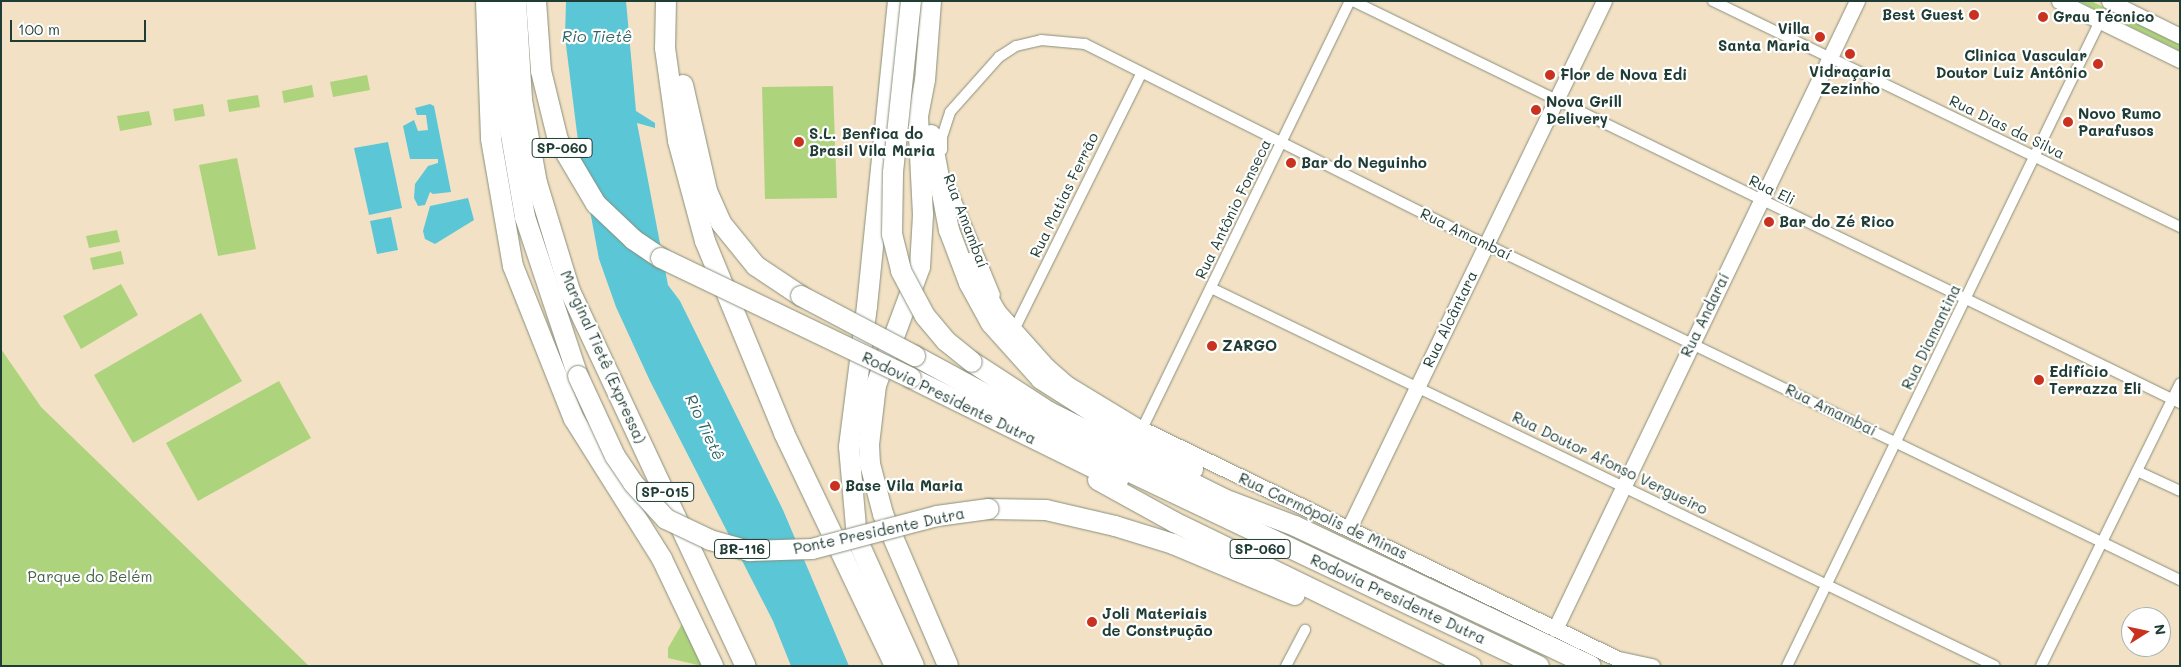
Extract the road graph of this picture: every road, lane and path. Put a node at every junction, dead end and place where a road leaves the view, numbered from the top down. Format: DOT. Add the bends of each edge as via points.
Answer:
graph roads {
  1 [pos="486,1"];
  2 [pos="500,1"];
  3 [pos="516,1"];
  4 [pos="536,1"];
  5 [pos="898,1"];
  6 [pos="911,1"];
  7 [pos="931,1"];
  8 [pos="1352,1"];
  9 [pos="1604,1"];
  10 [pos="1713,1"];
  11 [pos="1857,1"];
  12 [pos="2060,1"];
  13 [pos="2110,1"];
  14 [pos="666,8"];
  15 [pos="2100,21"];
  16 [pos="2180,36"];
  17 [pos="1830,58"];
  18 [pos="2180,60"];
  19 [pos="503,66"];
  20 [pos="1141,74"];
  21 [pos="925,80"];
  22 [pos="489,98"];
  23 [pos="1556,102"];
  24 [pos="1281,143"];
  25 [pos="2034,156"];
  26 [pos="939,190"];
  27 [pos="1760,200"];
  28 [pos="2180,227"];
  29 [pos="1486,244"];
  30 [pos="1211,288"];
  31 [pos="1966,300"];
  32 [pos="993,303"];
  33 [pos="583,319"];
  34 [pos="560,329"];
  35 [pos="1014,330"];
  36 [pos="1692,343"];
  37 [pos="2180,383"];
  38 [pos="1417,387"];
  39 [pos="2176,401"];
  40 [pos="1142,429"];
  41 [pos="1012,430"];
  42 [pos="1896,442"];
  43 [pos="2137,471"];
  44 [pos="1623,485"];
  45 [pos="2180,491"];
  46 [pos="1294,526"];
  47 [pos="1349,528"];
  48 [pos="2103,544"];
  49 [pos="867,550"];
  50 [pos="699,566"];
  51 [pos="913,579"];
  52 [pos="2180,580"];
  53 [pos="1827,585"];
  54 [pos="1305,630"];
  55 [pos="1555,630"];
  56 [pos="713,666"];
  57 [pos="731,666"];
  58 [pos="746,666"];
  59 [pos="895,666"];
  60 [pos="914,666"];
  61 [pos="927,666"];
  62 [pos="941,666"];
  63 [pos="948,666"];
  64 [pos="1286,666"];
  65 [pos="1451,666"];
  66 [pos="1471,666"];
  67 [pos="1509,666"];
  68 [pos="1539,666"];
  69 [pos="1591,666"];
  70 [pos="1652,666"];
  71 [pos="1787,666"];
  72 [pos="1995,666"];
  73 [pos="2042,666"];
  1 -- 22 [label="highway"];
  2 -- 19 [label="highway"];
  3 -- 33 [label="highway, Marginal Tietê (Expressa) / SP-015" via="522,100 537,183 554,245"];
  4 -- 41 [label="highway, Rodovia Presidente Dutra / SP-060, bridge" via="548,108 558,140 596,204 634,240 661,258"];
  5 -- 49 [label="highway" via="867,306 850,424 853,499"];
  6 -- 46 [label="highway, bridge" via="893,173 892,234 901,271 925,316 946,341 972,362 1049,412 1224,499"];
  7 -- 21 [label="highway"];
  8 -- 23 [label="street, Rua Eli"];
  8 -- 24 [label="street, Rua Antônio Fonseca"];
  9 -- 23 [label="street, Rua Alcântara"];
  10 -- 17 [label="street, Rua Dias da Silva"];
  11 -- 17 [label="street, Rua Andaraí"];
  12 -- 15 [label="street"];
  13 -- 16 [label="street"];
  14 -- 59 [label="highway" via="665,48 678,141 705,241 784,433"];
  14 -- 68 [label="highway, Rodovia Presidente Dutra / SP-060, bridge" via="692,137 716,213 756,266 801,296 1137,475"];
  15 -- 18 [label="street"];
  15 -- 25 [label="street, Rua Diamantina"];
  17 -- 25 [label="street, Rua Dias da Silva"];
  17 -- 27 [label="street, Rua Andaraí"];
  19 -- 33 [label="highway" via="512,94 537,218 567,304"];
  19 -- 34 [label="highway" via="510,136 525,217"];
  20 -- 24 [label="street, Rua Amambaí"];
  20 -- 32 [label="street, Rua Amambaí" via="1085,44 1041,40 1016,46 999,57 958,100 945,125 942,157 962,220 994,290"];
  20 -- 35 [label="street, Rua Matias Ferrão"];
  21 -- 26 [label="highway"];
  21 -- 51 [label="highway" via="918,116 923,215 920,267 876,385 869,445 870,464 883,514"];
  22 -- 34 [label="highway" via="497,113 514,213 534,281 546,314"];
  22 -- 56 [label="highway" via="494,167 506,235 513,266 544,350 574,418 666,566"];
  23 -- 27 [label="street, Rua Eli"];
  23 -- 29 [label="street, Rua Alcântara"];
  24 -- 29 [label="street, Rua Amambaí"];
  24 -- 30 [label="street, Rua Antônio Fonseca"];
  25 -- 28 [label="street, Rua Dias da Silva"];
  25 -- 31 [label="street, Rua Diamantina"];
  26 -- 32 [label="street, Rua Amambaí" via="960,243"];
  26 -- 46 [label="highway" via="958,257 981,305 1013,350 1041,379 1132,437 1278,512"];
  27 -- 31 [label="street, Rua Eli"];
  27 -- 36 [label="street, Rua Andaraí"];
  29 -- 36 [label="street, Rua Amambaí"];
  29 -- 38 [label="street, Rua Alcântara"];
  30 -- 38 [label="street, Rua Doutor Afonso Vergueiro"];
  30 -- 40 [label="street, Rua Antônio Fonseca"];
  31 -- 39 [label="street, Rua Eli"];
  31 -- 42 [label="street, Rua Diamantina"];
  32 -- 35 [label="street, Rua Amambaí"];
  33 -- 50 [label="highway, Marginal Tietê (Expressa) / SP-015"];
  34 -- 65 [label="highway, Ponte Presidente Dutra / BR-116, bridge" via="615,456 633,483 666,519 710,540 749,551 812,549 937,516 989,509 1046,510 1080,516 1173,544 1338,613"];
  35 -- 40 [label="street, Rua Carmópolis de Minas" via="1068,384"];
  36 -- 42 [label="street, Rua Amambaí"];
  36 -- 44 [label="street, Rua Andaraí"];
  37 -- 39 [label="street"];
  38 -- 44 [label="street, Rua Doutor Afonso Vergueiro"];
  38 -- 47 [label="street, Rua Alcântara"];
  39 -- 43 [label="street"];
  40 -- 47 [label="street, Rua Carmópolis de Minas"];
  41 -- 66 [label="highway" via="1044,452 1174,522"];
  41 -- 67 [label="highway, Rodovia Presidente Dutra / SP-060"];
  42 -- 48 [label="street, Rua Amambaí"];
  42 -- 53 [label="street, Rua Diamantina"];
  43 -- 45 [label="street"];
  43 -- 48 [label="street"];
  44 -- 53 [label="street, Rua Doutor Afonso Vergueiro"];
  44 -- 55 [label="street, Rua Andaraí"];
  46 -- 69 [label="highway, Rodovia Presidente Dutra / SP-060"];
  47 -- 55 [label="street, Rua Carmópolis de Minas"];
  48 -- 52 [label="street, Rua Amambaí"];
  48 -- 73 [label="street"];
  49 -- 60 [label="highway"];
  49 -- 61 [label="highway"];
  50 -- 57 [label="highway" via="700,587"];
  50 -- 58 [label="highway, Marginal Tietê (Expressa) / SP-015"];
  51 -- 62 [label="highway" via="913,591"];
  51 -- 63 [label="highway"];
  53 -- 71 [label="street, Rua Diamantina"];
  53 -- 72 [label="street, Rua Doutor Afonso Vergueiro"];
  54 -- 64 [label="street"];
  55 -- 70 [label="street, Rua Carmópolis de Minas" via="1618,659"];
}
